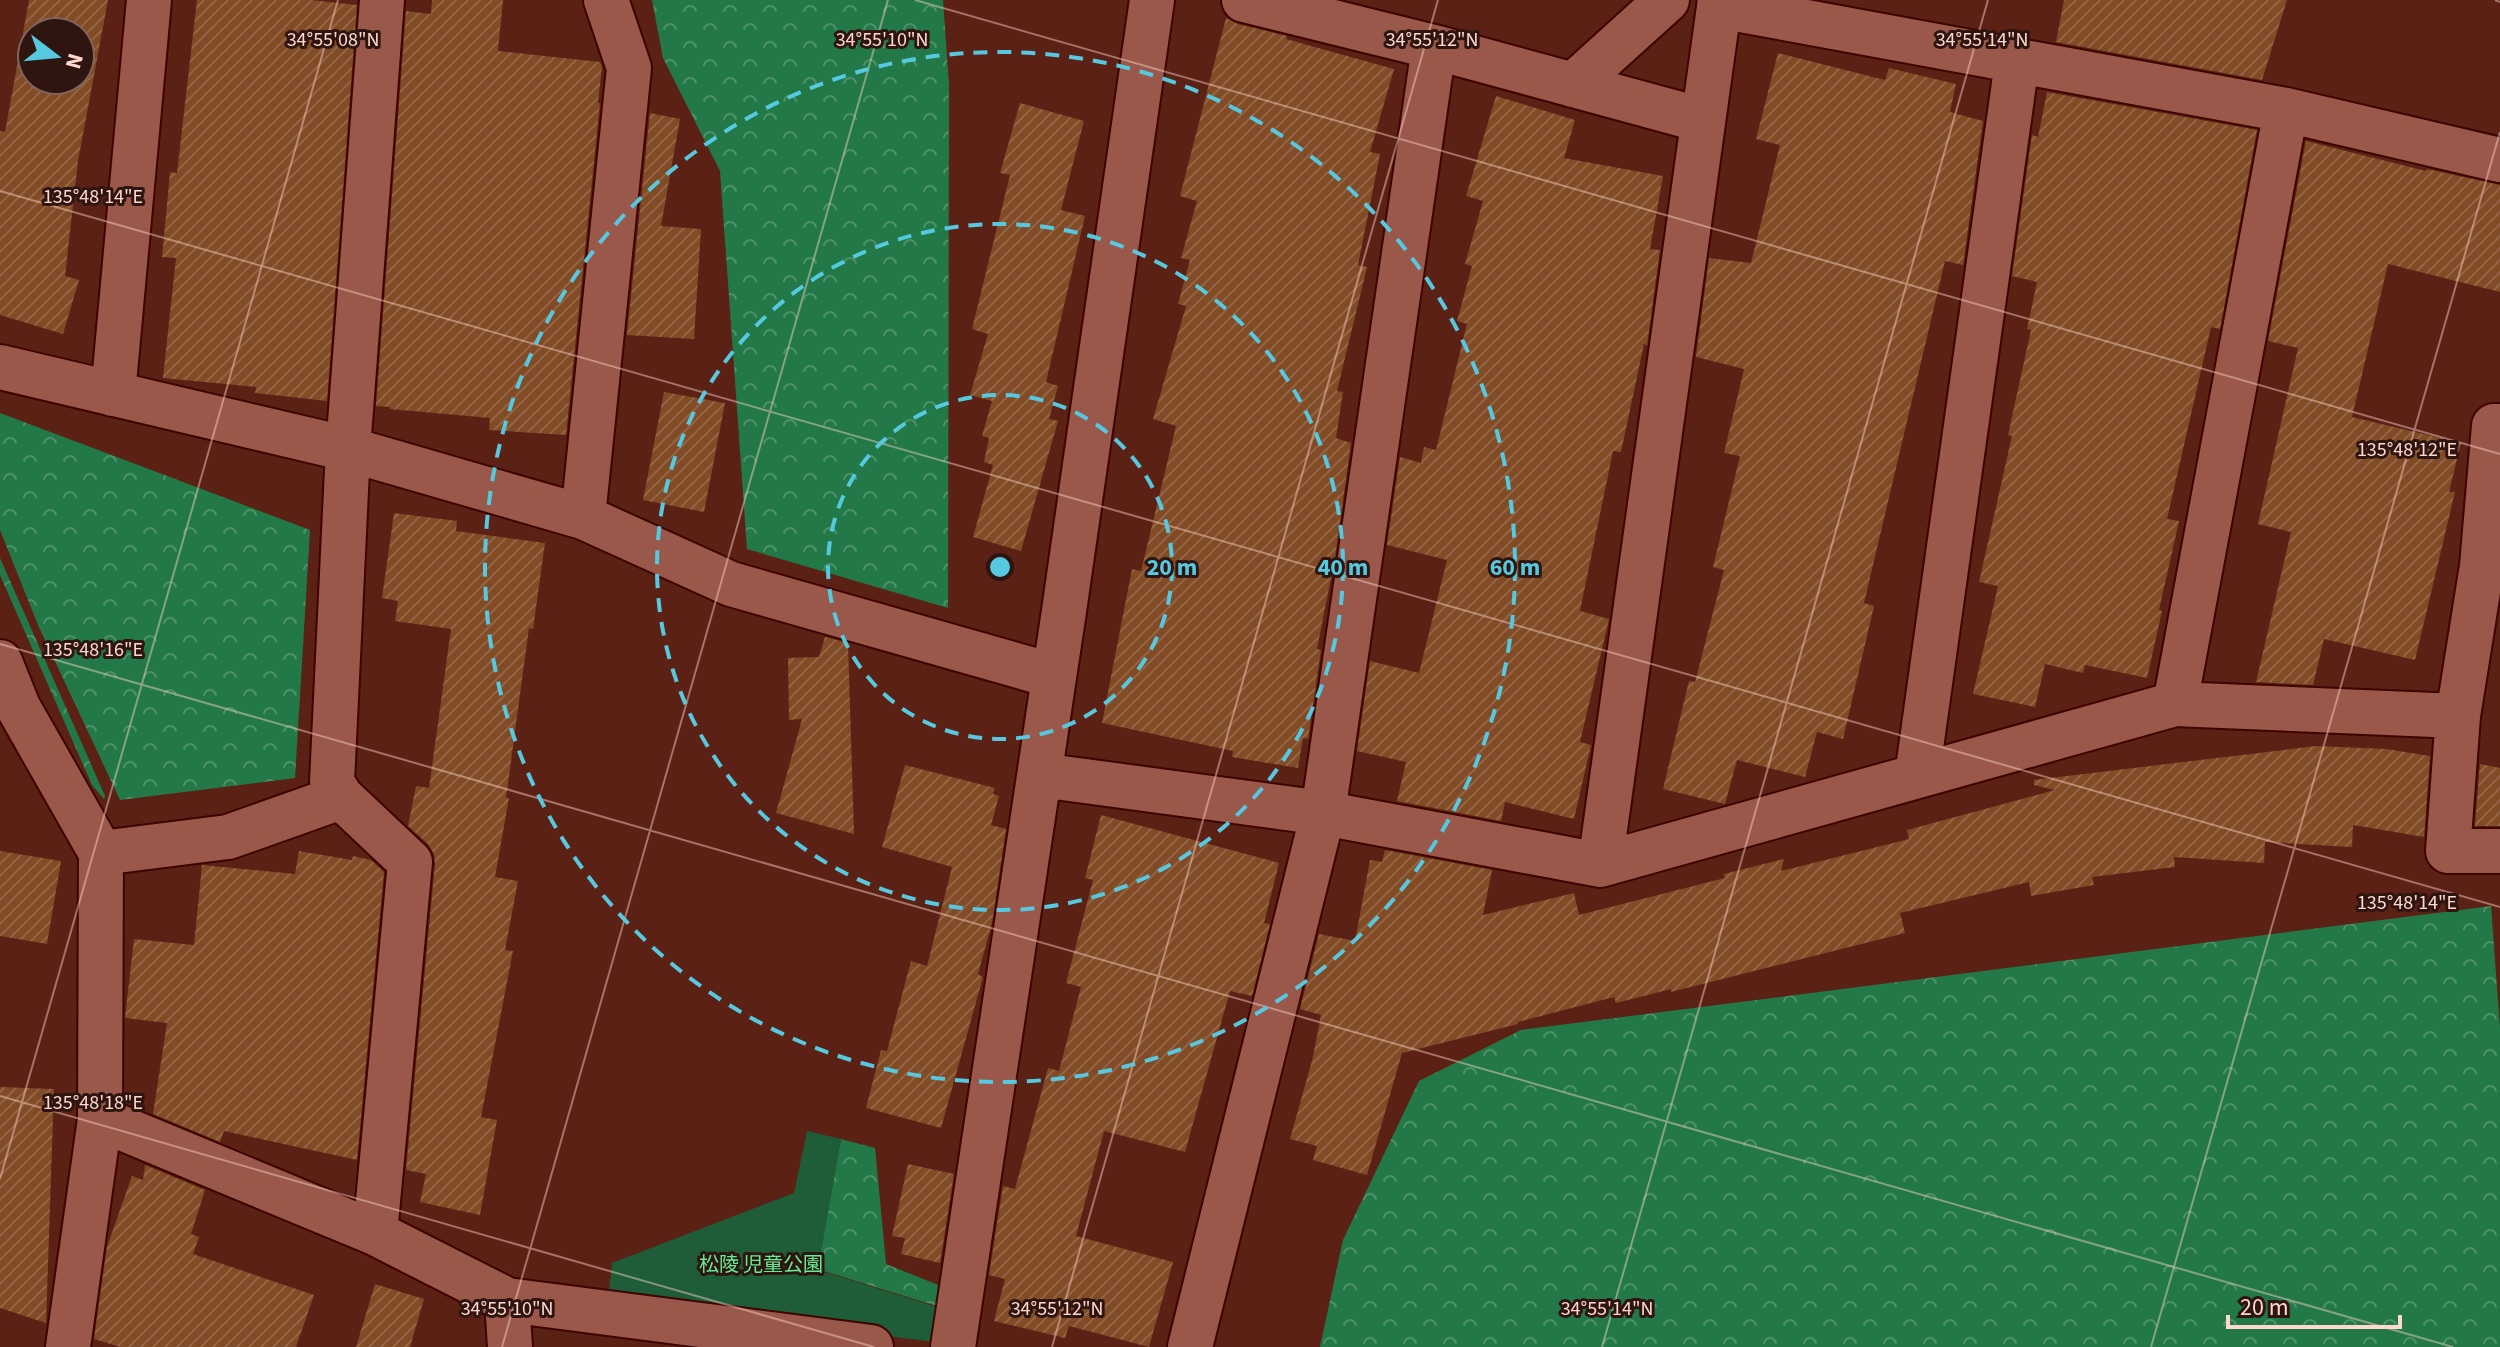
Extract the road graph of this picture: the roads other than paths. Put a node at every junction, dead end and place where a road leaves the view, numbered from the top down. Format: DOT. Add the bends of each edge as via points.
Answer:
graph roads {
  1 [pos="149,0"];
  2 [pos="382,0"];
  3 [pos="606,0"];
  4 [pos="1152,0"];
  5 [pos="1244,0"];
  6 [pos="1667,0"];
  7 [pos="1720,3"];
  8 [pos="1434,47"];
  9 [pos="2017,62"];
  10 [pos="1573,85"];
  11 [pos="2286,110"];
  12 [pos="1702,120"];
  13 [pos="2500,160"];
  14 [pos="0,367"];
  15 [pos="113,394"];
  16 [pos="2500,426"];
  17 [pos="348,449"];
  18 [pos="583,517"];
  19 [pos="2491,568"];
  20 [pos="0,662"];
  21 [pos="1054,676"];
  22 [pos="2175,704"];
  23 [pos="2458,716"];
  24 [pos="1040,775"];
  25 [pos="1917,776"];
  26 [pos="341,797"];
  27 [pos="1323,813"];
  28 [pos="2500,851"];
  29 [pos="101,853"];
  30 [pos="1600,865"];
  31 [pos="100,1119"];
  32 [pos="375,1233"];
  33 [pos="507,1300"];
  34 [pos="68,1347"];
  35 [pos="510,1347"];
  36 [pos="871,1347"];
  37 [pos="953,1347"];
  38 [pos="1190,1347"];
  1 -- 15 [label="street"];
  2 -- 17 [label="street"];
  3 -- 18 [label="street" via="629,68"];
  4 -- 21 [label="street"];
  5 -- 8 [label="street"];
  6 -- 10 [label="street"];
  7 -- 9 [label="street"];
  7 -- 12 [label="street"];
  8 -- 10 [label="street"];
  8 -- 27 [label="street"];
  9 -- 11 [label="street"];
  9 -- 25 [label="street"];
  10 -- 12 [label="street"];
  11 -- 13 [label="street"];
  11 -- 22 [label="street"];
  12 -- 30 [label="street"];
  14 -- 15 [label="street"];
  15 -- 17 [label="street"];
  16 -- 19 [label="street" via="2494,426"];
  17 -- 18 [label="street"];
  17 -- 26 [label="street" via="332,782"];
  18 -- 21 [label="street" via="731,584"];
  19 -- 23 [label="street"];
  20 -- 29 [label="street" via="18,707"];
  21 -- 24 [label="street"];
  22 -- 23 [label="street"];
  22 -- 25 [label="street"];
  23 -- 28 [label="street" via="2448,851"];
  24 -- 27 [label="street"];
  24 -- 37 [label="street"];
  25 -- 30 [label="street"];
  26 -- 29 [label="street" via="228,837"];
  26 -- 32 [label="street" via="410,862"];
  27 -- 30 [label="street"];
  27 -- 38 [label="street"];
  29 -- 31 [label="street"];
  31 -- 32 [label="street"];
  31 -- 34 [label="street"];
  32 -- 33 [label="street"];
  33 -- 35 [label="street"];
  33 -- 36 [label="street"];
}
